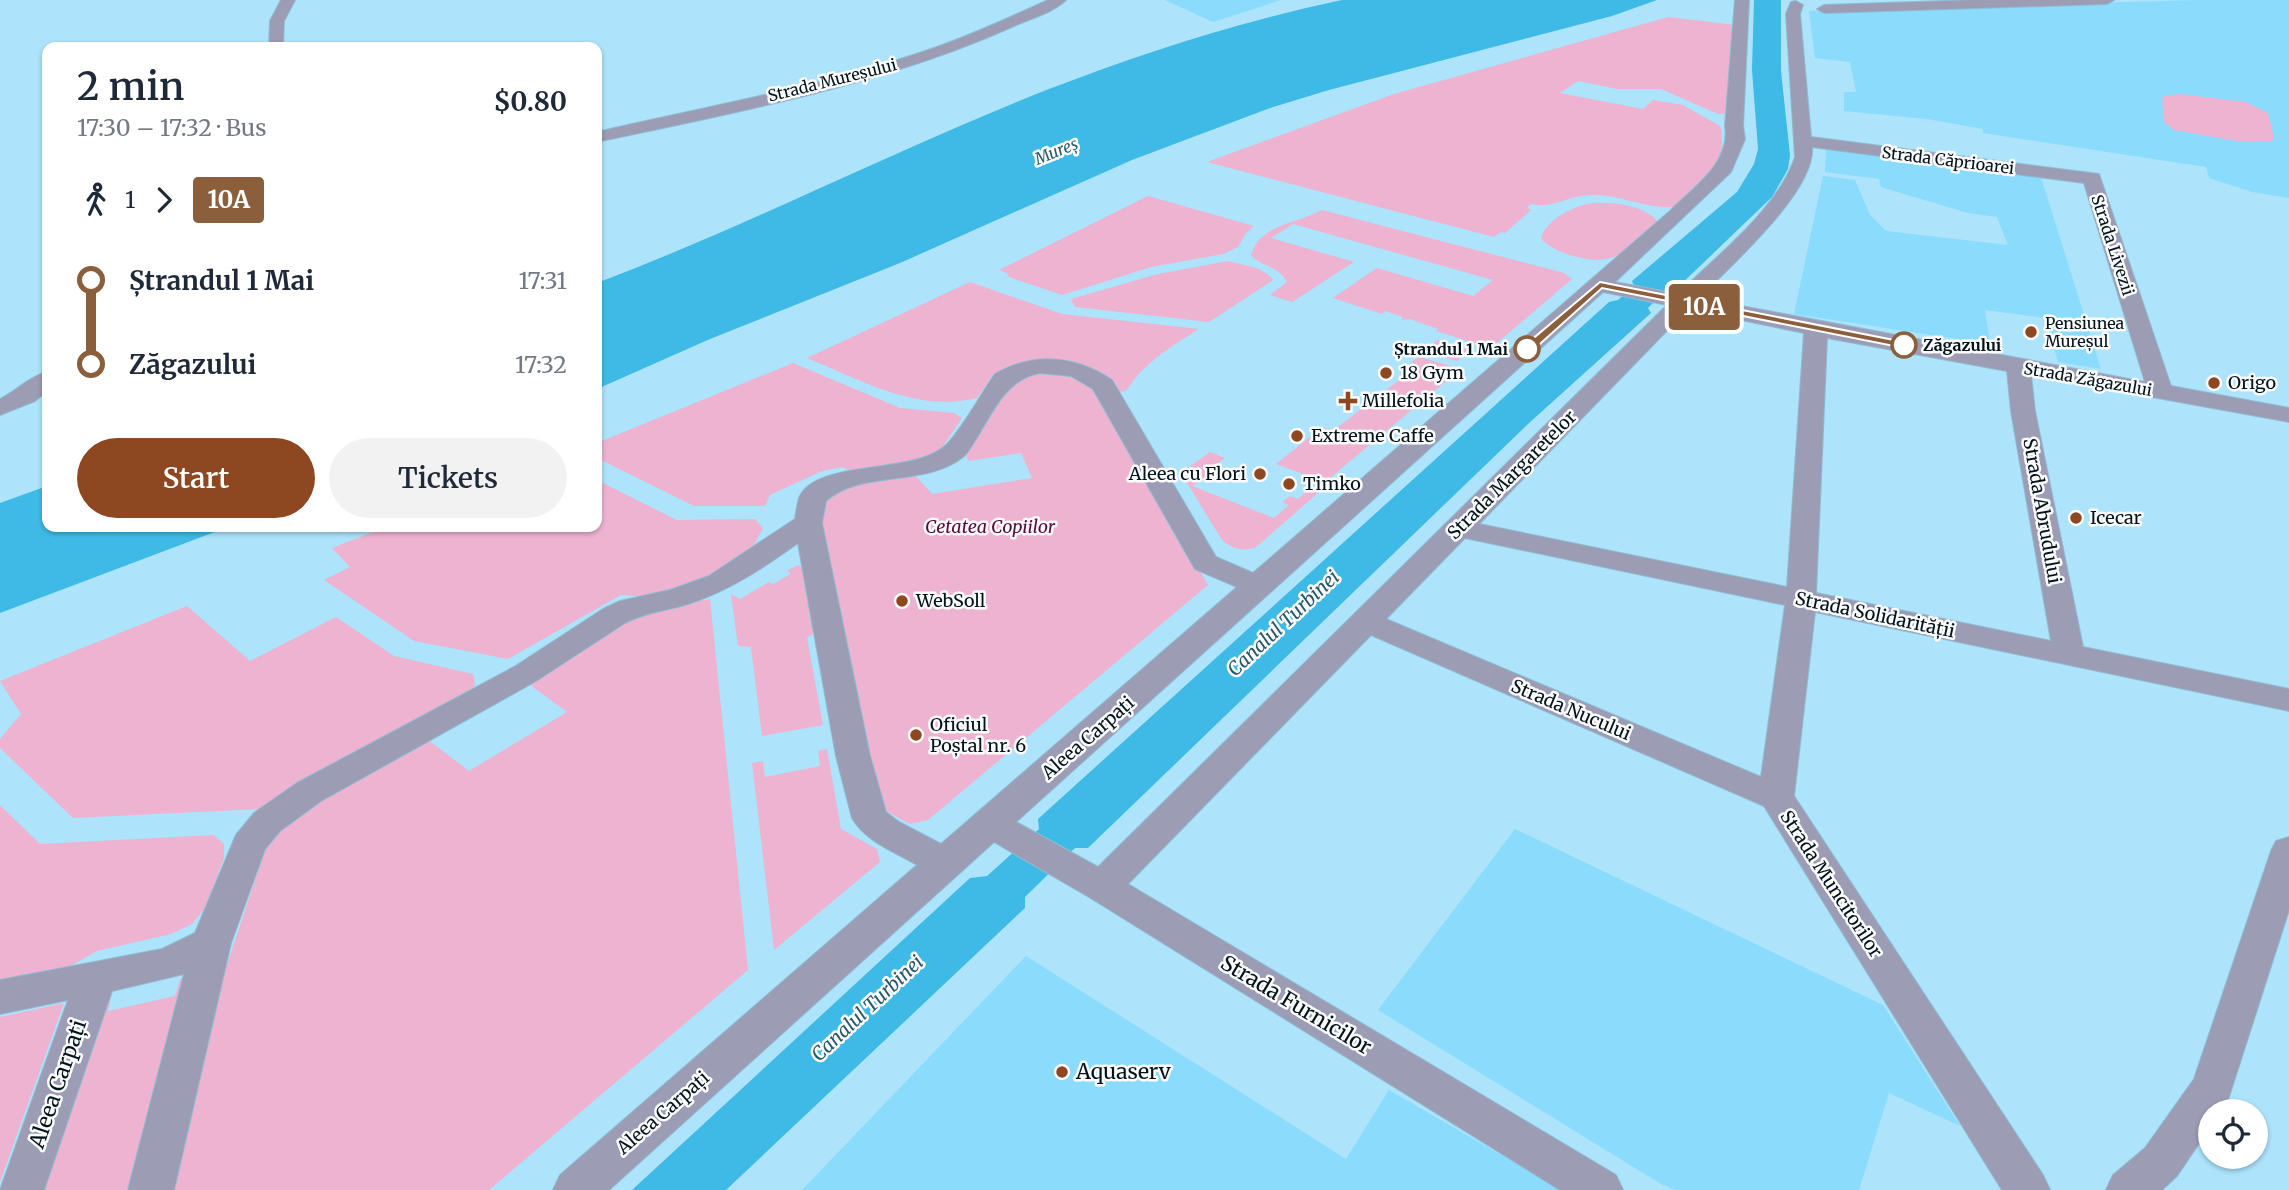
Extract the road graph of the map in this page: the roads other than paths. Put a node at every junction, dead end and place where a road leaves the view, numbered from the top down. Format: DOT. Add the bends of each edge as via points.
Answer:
graph roads {
  1 [pos="288,0"];
  2 [pos="1059,0"];
  3 [pos="1742,0"];
  4 [pos="2107,0"];
  5 [pos="1807,4"];
  6 [pos="1861,7"];
  7 [pos="277,42"];
  8 [pos="602,136"];
  9 [pos="1804,141"];
  10 [pos="2092,178"];
  11 [pos="1608,287"];
  12 [pos="1672,300"];
  13 [pos="1816,329"];
  14 [pos="2018,366"];
  15 [pos="42,384"];
  16 [pos="2160,391"];
  17 [pos="0,408"];
  18 [pos="2289,415"];
  19 [pos="808,523"];
  20 [pos="1460,529"];
  21 [pos="1261,586"];
  22 [pos="1801,599"];
  23 [pos="1367,622"];
  24 [pos="2069,656"];
  25 [pos="2289,700"];
  26 [pos="1776,797"];
  27 [pos="999,828"];
  28 [pos="2289,851"];
  29 [pos="945,863"];
  30 [pos="1087,879"];
  31 [pos="211,943"];
  32 [pos="96,978"];
  33 [pos="0,997"];
  34 [pos="21,1190"];
  35 [pos="151,1190"];
  36 [pos="576,1190"];
  37 [pos="1600,1190"];
  38 [pos="2027,1190"];
  39 [pos="2129,1190"];
  1 -- 7 [label="street" via="277,20"];
  2 -- 8 [label="street, Strada Mureșului" via="966,42 908,61"];
  3 -- 11 [label="street, Aleea Carpați" via="1736,139 1725,168"];
  4 -- 6 [label="street"];
  5 -- 6 [label="street"];
  5 -- 9 [label="street, Strada Margaretelor"];
  9 -- 10 [label="street, Strada Căprioarei"];
  9 -- 12 [label="street, Strada Margaretelor" via="1800,170 1772,212"];
  10 -- 16 [label="street, Strada Livezii"];
  11 -- 12 [label="street, Strada Zăgazului"];
  11 -- 21 [label="street, Aleea Carpați"];
  12 -- 13 [label="street, Strada Zăgazului"];
  12 -- 20 [label="street, Strada Margaretelor"];
  13 -- 14 [label="street, Strada Zăgazului"];
  13 -- 22 [label="street, Strada Muncitorilor"];
  14 -- 16 [label="street, Strada Zăgazului"];
  14 -- 24 [label="street, Strada Abrudului"];
  15 -- 17 [label="street"];
  16 -- 18 [label="street, Strada Zăgazului"];
  19 -- 21 [label="street" via="813,498 825,488 843,480 925,466 955,451 1003,379 1023,368 1054,365 1082,372 1102,385 1205,563"];
  19 -- 29 [label="street" via="853,756 870,818"];
  19 -- 31 [label="street" via="735,574 696,592 623,611 525,674 309,792 267,822 249,844"];
  20 -- 22 [label="street, Strada Solidarității"];
  20 -- 23 [label="street, Strada Margaretelor"];
  21 -- 27 [label="street, Aleea Carpați"];
  22 -- 24 [label="street, Strada Solidarității"];
  22 -- 26 [label="street, Strada Muncitorilor"];
  23 -- 26 [label="street, Strada Nucului"];
  23 -- 30 [label="street, Strada Margaretelor"];
  24 -- 25 [label="street, Strada Solidarității"];
  26 -- 38 [label="street, Strada Muncitorilor"];
  27 -- 29 [label="street, Aleea Carpați"];
  27 -- 30 [label="street, Strada Furnicilor"];
  28 -- 39 [label="street" via="2213,1087 2161,1162"];
  29 -- 36 [label="street, Aleea Carpați"];
  30 -- 37 [label="street, Strada Furnicilor"];
  31 -- 32 [label="street" via="169,963"];
  31 -- 35 [label="street"];
  32 -- 33 [label="street"];
  32 -- 34 [label="street, Aleea Carpați"];
}
